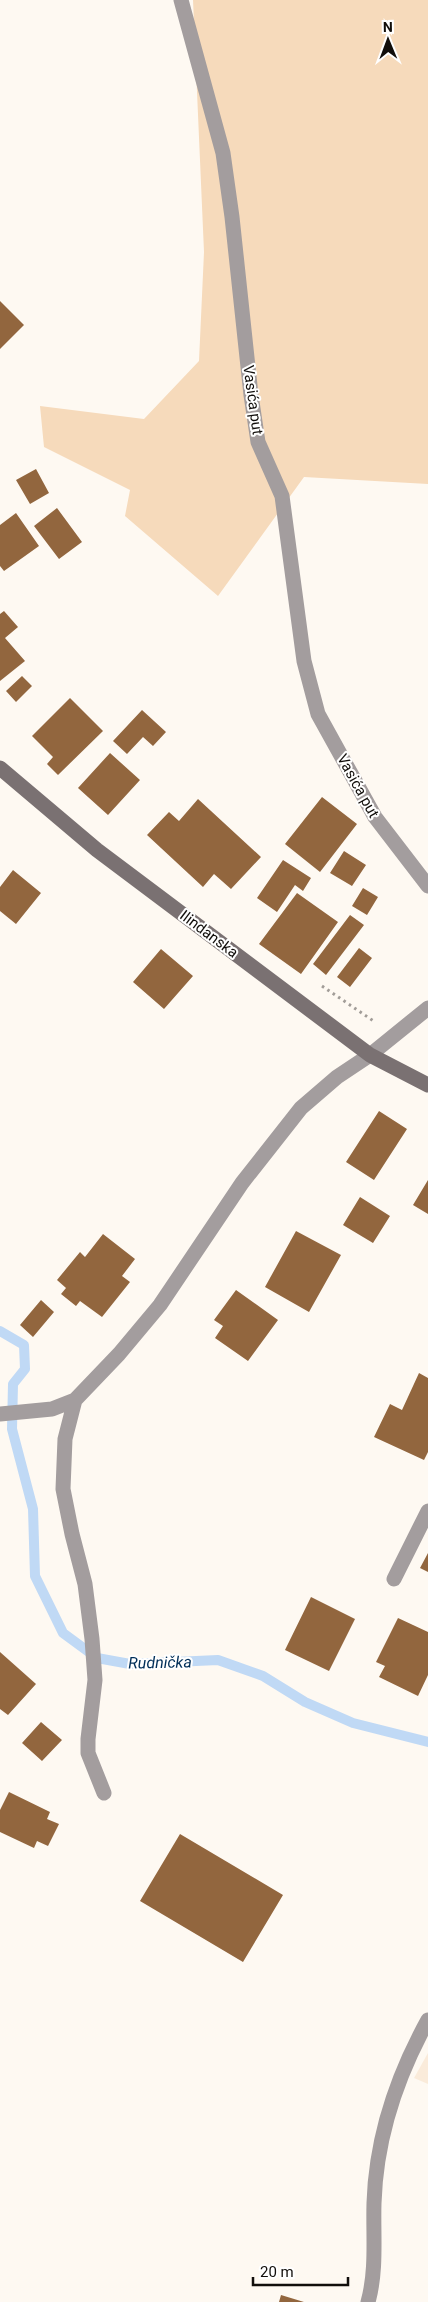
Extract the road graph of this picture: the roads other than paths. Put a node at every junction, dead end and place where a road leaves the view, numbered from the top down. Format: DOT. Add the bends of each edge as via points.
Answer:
graph roads {
  1 [pos="181,0"];
  2 [pos="0,768"];
  3 [pos="428,886"];
  4 [pos="428,1008"];
  5 [pos="370,1055"];
  6 [pos="428,1085"];
  7 [pos="75,1400"];
  8 [pos="0,1414"];
  9 [pos="428,1511"];
  10 [pos="394,1579"];
  11 [pos="104,1793"];
  12 [pos="428,2020"];
  13 [pos="368,2302"];
  1 -- 3 [label="street, Vasića put" via="223,153 258,442 282,496 310,688 318,714 374,817"];
  2 -- 5 [label="street, Ilindanska" via="97,850"];
  4 -- 5 [label="street"];
  5 -- 6 [label="street, Ilindanska"];
  5 -- 7 [label="street" via="301,1108 242,1183 160,1305"];
  7 -- 8 [label="street" via="52,1409"];
  7 -- 11 [label="street" via="65,1439 63,1489 85,1584 96,1680 88,1753"];
  9 -- 10 [label="street"];
  12 -- 13 [label="street" via="390,2105 378,2154 375,2249"];
}
